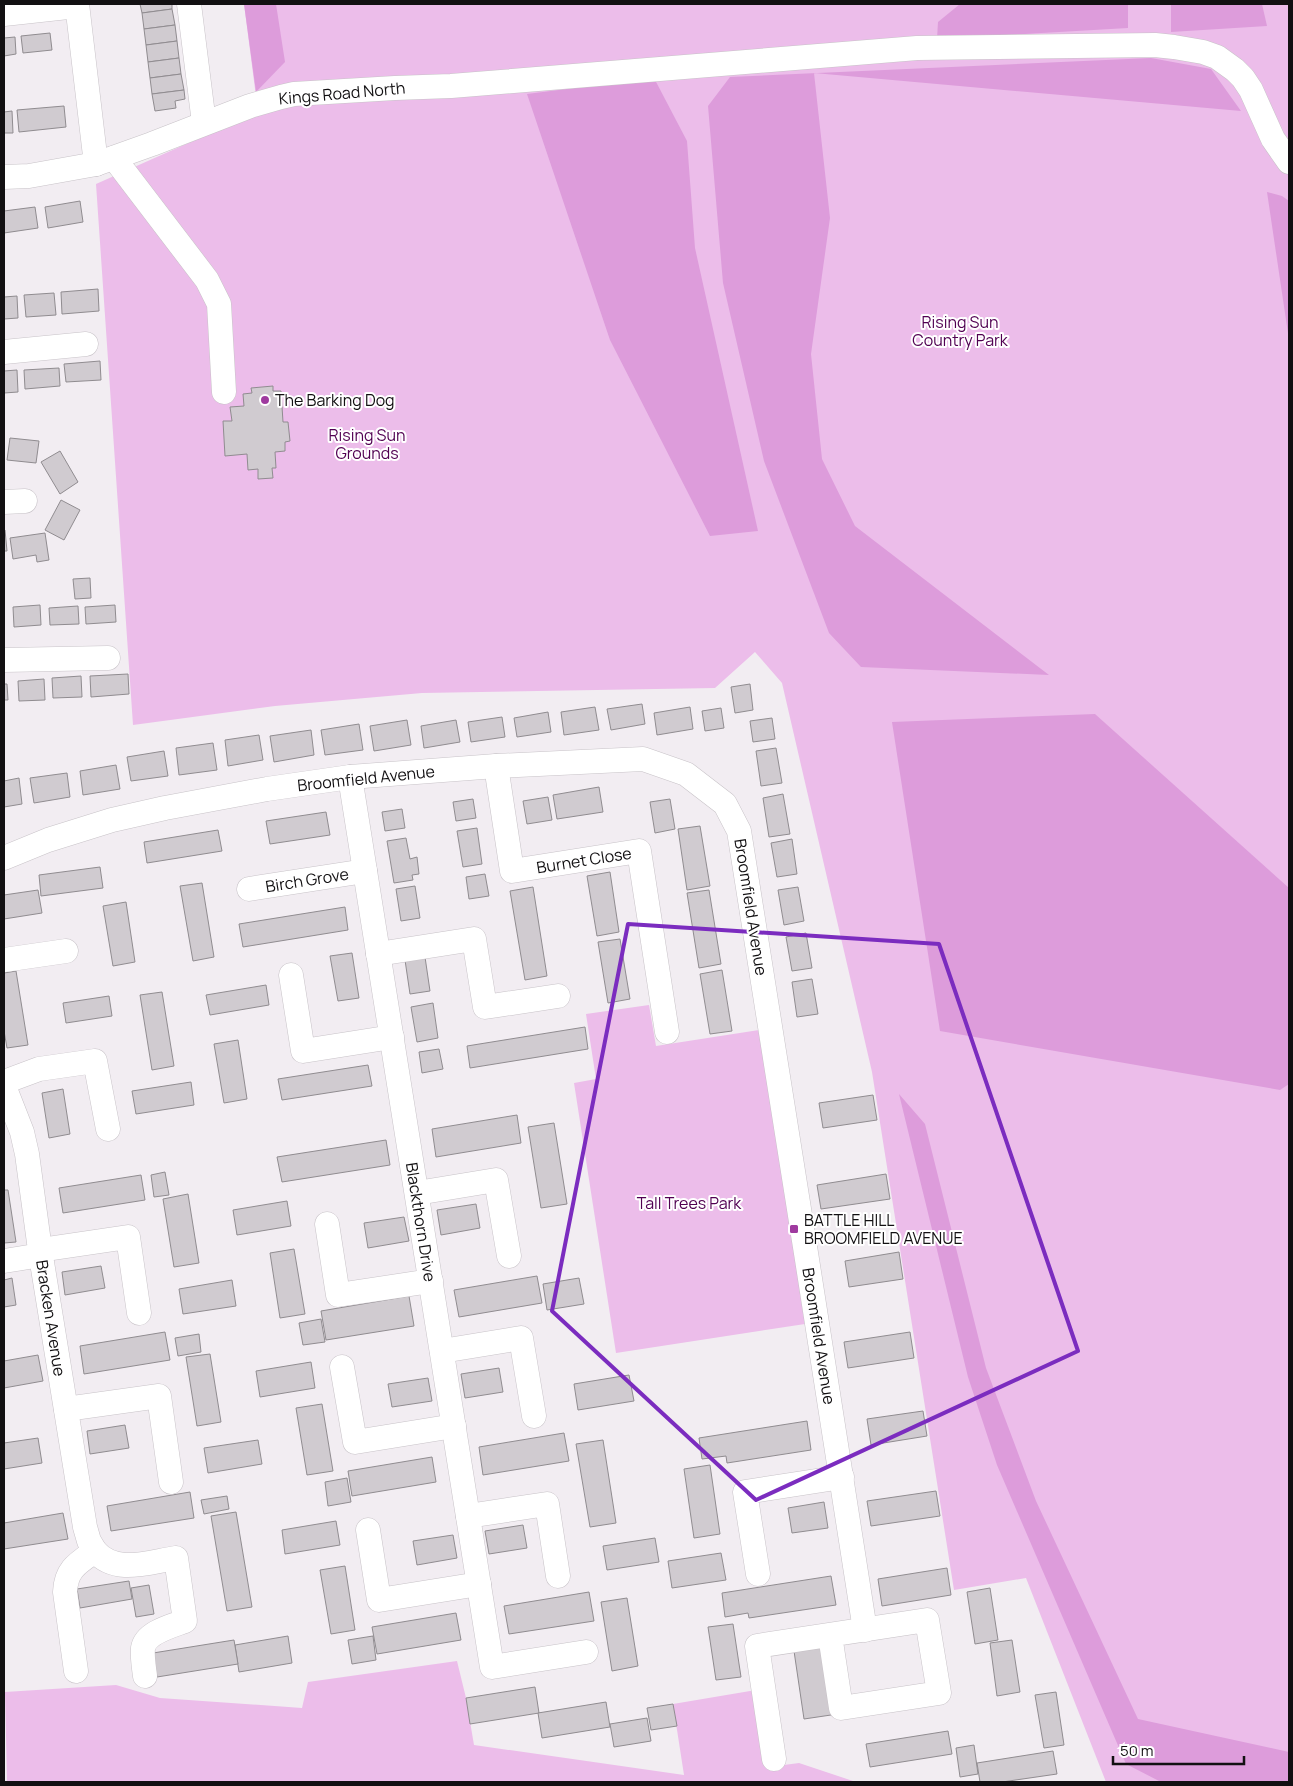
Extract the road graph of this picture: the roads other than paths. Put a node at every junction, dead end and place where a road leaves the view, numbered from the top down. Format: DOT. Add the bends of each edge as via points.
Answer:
graph roads {
  1 [pos="189,4"];
  2 [pos="77,5"];
  3 [pos="4,14"];
  4 [pos="204,123"];
  5 [pos="105,161"];
  6 [pos="1289,162"];
  7 [pos="4,177"];
  8 [pos="86,344"];
  9 [pos="4,352"];
  10 [pos="224,392"];
  11 [pos="108,658"];
  12 [pos="4,660"];
  13 [pos="496,766"];
  14 [pos="350,777"];
  15 [pos="4,858"];
  16 [pos="365,871"];
  17 [pos="249,889"];
  18 [pos="66,951"];
  19 [pos="378,954"];
  20 [pos="4,960"];
  21 [pos="291,976"];
  22 [pos="558,996"];
  23 [pos="667,1032"];
  24 [pos="392,1037"];
  25 [pos="4,1084"];
  26 [pos="108,1129"];
  27 [pos="417,1193"];
  28 [pos="327,1224"];
  29 [pos="41,1253"];
  30 [pos="509,1256"];
  31 [pos="4,1261"];
  32 [pos="431,1281"];
  33 [pos="139,1312"];
  34 [pos="442,1351"];
  35 [pos="342,1367"];
  36 [pos="66,1409"];
  37 [pos="534,1416"];
  38 [pos="454,1426"];
  39 [pos="842,1477"];
  40 [pos="171,1482"];
  41 [pos="468,1516"];
  42 [pos="368,1530"];
  43 [pos="95,1551"];
  44 [pos="758,1574"];
  45 [pos="558,1576"];
  46 [pos="479,1584"];
  47 [pos="865,1630"];
  48 [pos="830,1635"];
  49 [pos="586,1652"];
  50 [pos="76,1671"];
  51 [pos="145,1676"];
  52 [pos="774,1759"];
  1 -- 4 [label="street"];
  2 -- 3 [label="street"];
  2 -- 5 [label="street"];
  4 -- 5 [label="street, Kings Road North"];
  4 -- 6 [label="street, Kings Road North" via="294,94 451,86 918,48 1155,45 1217,56 1227,62 1244,78 1273,139"];
  5 -- 7 [label="street, Kings Road North" via="29,176"];
  5 -- 10 [label="street" via="207,280 219,304"];
  8 -- 9 [label="street"];
  11 -- 12 [label="street"];
  13 -- 14 [label="street, Broomfield Avenue"];
  13 -- 23 [label="street, Burnet Close" via="512,871 639,851"];
  13 -- 39 [label="street, Broomfield Avenue" via="643,759 686,774 725,804 739,831"];
  14 -- 15 [label="street, Broomfield Avenue" via="258,791 112,820"];
  14 -- 16 [label="street, Blackthorn Drive"];
  16 -- 17 [label="street, Birch Grove"];
  16 -- 19 [label="street, Blackthorn Drive"];
  18 -- 20 [label="street"];
  19 -- 22 [label="street" via="474,938 485,1008"];
  19 -- 24 [label="street, Blackthorn Drive"];
  21 -- 24 [label="street" via="303,1051"];
  24 -- 27 [label="street, Blackthorn Drive"];
  25 -- 26 [label="street" via="39,1069 95,1061"];
  25 -- 29 [label="street, Bracken Avenue" via="22,1132"];
  27 -- 30 [label="street" via="496,1180"];
  27 -- 32 [label="street, Blackthorn Drive"];
  28 -- 32 [label="street" via="338,1295"];
  29 -- 31 [label="street"];
  29 -- 33 [label="street" via="128,1237"];
  29 -- 36 [label="street, Bracken Avenue"];
  32 -- 34 [label="street, Blackthorn Drive"];
  34 -- 37 [label="street" via="521,1338"];
  34 -- 38 [label="street, Blackthorn Drive"];
  35 -- 38 [label="street" via="355,1442"];
  36 -- 40 [label="street" via="159,1396"];
  36 -- 43 [label="street, Bracken Avenue" via="85,1527"];
  38 -- 41 [label="street, Blackthorn Drive"];
  39 -- 44 [label="street" via="745,1492"];
  39 -- 47 [label="street, Broomfield Avenue"];
  41 -- 45 [label="street" via="547,1504"];
  41 -- 46 [label="street, Blackthorn Drive"];
  42 -- 46 [label="street" via="379,1600"];
  43 -- 50 [label="street" via="74,1566 66,1580"];
  43 -- 51 [label="street" via="102,1559 122,1566 176,1558 185,1620 145,1642"];
  46 -- 49 [label="street, Blackthorn Drive" via="492,1667"];
  47 -- 48 [label="street"];
  47 -- 48 [label="street" via="927,1620 939,1694 841,1708"];
  48 -- 52 [label="street" via="757,1646"];
}
